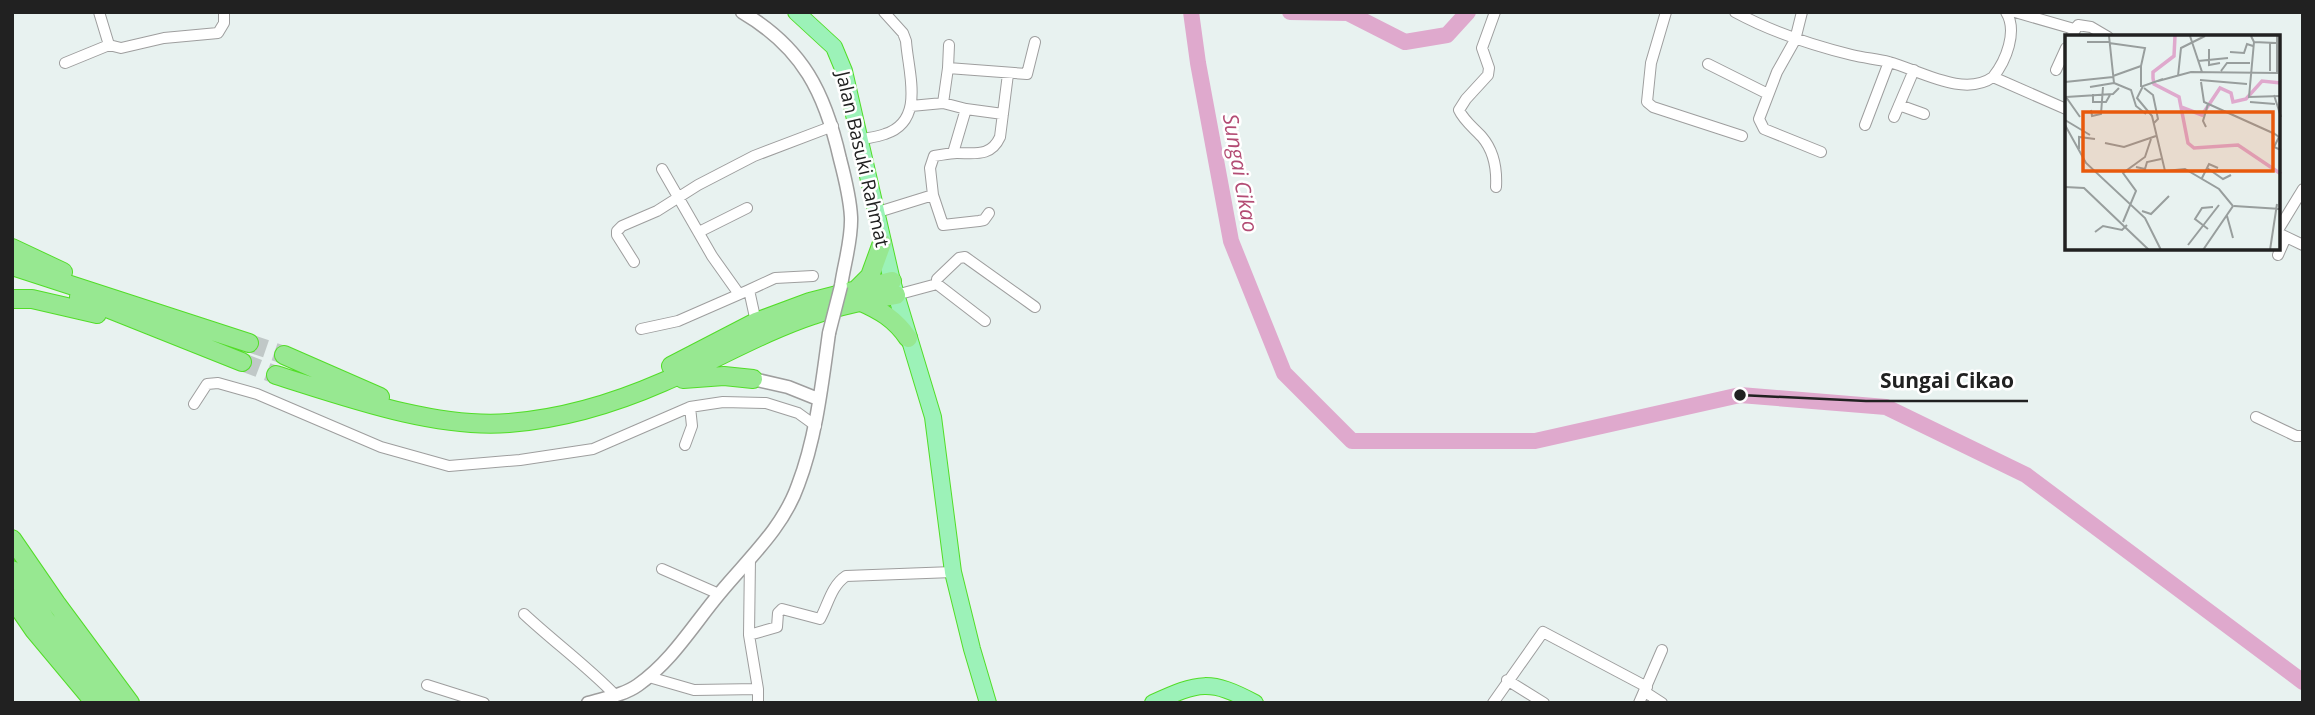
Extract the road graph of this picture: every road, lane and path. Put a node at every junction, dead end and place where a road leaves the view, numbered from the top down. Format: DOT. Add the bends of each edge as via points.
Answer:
graph roads {
  1 [pos="99,12"];
  2 [pos="224,12"];
  3 [pos="743,12"];
  4 [pos="796,12"];
  5 [pos="884,12"];
  6 [pos="1495,12"];
  7 [pos="1665,12"];
  8 [pos="1735,12"];
  9 [pos="1802,12"];
  10 [pos="2006,12"];
  11 [pos="2015,12"];
  12 [pos="2073,33"];
  13 [pos="2104,35"];
  14 [pos="1795,40"];
  15 [pos="1035,42"];
  16 [pos="108,45"];
  17 [pos="948,45"];
  18 [pos="2065,52"];
  19 [pos="1889,62"];
  20 [pos="65,63"];
  21 [pos="1708,64"];
  22 [pos="948,68"];
  23 [pos="1914,70"];
  24 [pos="2056,70"];
  25 [pos="1008,74"];
  26 [pos="1993,77"];
  27 [pos="1768,94"];
  28 [pos="943,103"];
  29 [pos="1899,105"];
  30 [pos="911,106"];
  31 [pos="2065,107"];
  32 [pos="966,109"];
  33 [pos="1003,114"];
  34 [pos="1924,114"];
  35 [pos="1894,117"];
  36 [pos="1865,125"];
  37 [pos="833,126"];
  38 [pos="1742,136"];
  39 [pos="858,140"];
  40 [pos="1822,152"];
  41 [pos="953,153"];
  42 [pos="662,169"];
  43 [pos="1496,187"];
  44 [pos="2303,189"];
  45 [pos="933,195"];
  46 [pos="679,197"];
  47 [pos="747,208"];
  48 [pos="875,213"];
  49 [pos="989,213"];
  50 [pos="699,232"];
  51 [pos="2281,233"];
  52 [pos="883,243"];
  53 [pos="2303,245"];
  54 [pos="12,248"];
  55 [pos="2279,250"];
  56 [pos="2278,255"];
  57 [pos="634,261"];
  58 [pos="12,266"];
  59 [pos="813,276"];
  60 [pos="12,277"];
  61 [pos="937,284"];
  62 [pos="894,288"];
  63 [pos="744,292"];
  64 [pos="851,293"];
  65 [pos="114,297"];
  66 [pos="12,299"];
  67 [pos="1035,307"];
  68 [pos="985,321"];
  69 [pos="151,327"];
  70 [pos="641,329"];
  71 [pos="757,331"];
  72 [pos="908,338"];
  73 [pos="249,343"];
  74 [pos="284,355"];
  75 [pos="242,362"];
  76 [pos="276,376"];
  77 [pos="753,379"];
  78 [pos="660,383"];
  79 [pos="818,399"];
  80 [pos="194,404"];
  81 [pos="690,407"];
  82 [pos="2256,417"];
  83 [pos="816,426"];
  84 [pos="2303,436"];
  85 [pos="684,444"];
  86 [pos="12,538"];
  87 [pos="750,558"];
  88 [pos="662,569"];
  89 [pos="12,570"];
  90 [pos="953,572"];
  91 [pos="719,594"];
  92 [pos="12,598"];
  93 [pos="524,614"];
  94 [pos="749,635"];
  95 [pos="1662,650"];
  96 [pos="649,677"];
  97 [pos="1507,680"];
  98 [pos="427,685"];
  99 [pos="758,689"];
  100 [pos="1646,689"];
  101 [pos="615,695"];
  102 [pos="1160,700"];
  103 [pos="95,703"];
  104 [pos="116,703"];
  105 [pos="130,703"];
  106 [pos="484,703"];
  107 [pos="588,703"];
  108 [pos="758,703"];
  109 [pos="988,703"];
  110 [pos="1255,703"];
  111 [pos="1493,703"];
  112 [pos="1544,703"];
  113 [pos="1639,703"];
  114 [pos="1662,703"];
  1 -- 16 [label="street"];
  2 -- 16 [label="street" via="218,33 121,48"];
  3 -- 37 [label="street" via="765,25 807,69"];
  4 -- 39 [label="highway, Jalan Basuki Rahmat" via="826,38 839,57"];
  5 -- 30 [label="street" via="906,41"];
  6 -- 43 [label="street" via="1482,48 1488,75 1460,112 1492,155"];
  7 -- 38 [label="street" via="1651,63 1649,105"];
  8 -- 14 [label="street"];
  9 -- 14 [label="street"];
  10 -- 26 [label="street" via="2011,19 2009,46"];
  11 -- 12 [label="street"];
  12 -- 13 [label="street" via="2078,24"];
  14 -- 19 [label="street"];
  14 -- 27 [label="street"];
  15 -- 25 [label="street" via="1027,74"];
  16 -- 20 [label="street"];
  17 -- 22 [label="street"];
  18 -- 24 [label="street"];
  19 -- 23 [label="street"];
  19 -- 36 [label="street"];
  21 -- 27 [label="street"];
  22 -- 25 [label="street"];
  22 -- 28 [label="street"];
  23 -- 26 [label="street" via="1959,83 1982,83"];
  23 -- 29 [label="street"];
  25 -- 33 [label="street"];
  26 -- 31 [label="street"];
  27 -- 40 [label="street" via="1759,119 1764,129"];
  28 -- 30 [label="street"];
  28 -- 32 [label="street"];
  29 -- 34 [label="street"];
  29 -- 35 [label="street"];
  30 -- 39 [label="street" via="898,128"];
  32 -- 33 [label="street"];
  32 -- 41 [label="street"];
  33 -- 41 [label="street" via="1000,137 992,149 981,154"];
  37 -- 46 [label="street" via="754,156"];
  37 -- 64 [label="street" via="851,217"];
  39 -- 48 [label="highway, Jalan Basuki Rahmat"];
  41 -- 45 [label="street" via="934,156 931,161"];
  42 -- 46 [label="street"];
  44 -- 51 [label="street"];
  45 -- 48 [label="street"];
  45 -- 49 [label="street" via="943,225 984,220"];
  46 -- 50 [label="street"];
  46 -- 57 [label="street" via="619,228 617,235"];
  47 -- 50 [label="street"];
  48 -- 52 [label="highway, Jalan Basuki Rahmat"];
  50 -- 63 [label="street" via="712,256"];
  51 -- 53 [label="street"];
  52 -- 62 [label="highway, Jalan Basuki Rahmat"];
  52 -- 64 [label="highway" via="870,276"];
  54 -- 65 [label="highway"];
  55 -- 56 [label="street"];
  58 -- 65 [label="highway"];
  59 -- 63 [label="street" via="775,278"];
  60 -- 69 [label="highway" via="70,294"];
  61 -- 62 [label="street"];
  61 -- 67 [label="street" via="937,279 965,257"];
  61 -- 68 [label="street"];
  62 -- 64 [label="highway"];
  62 -- 72 [label="highway, Jalan Basuki Rahmat"];
  63 -- 70 [label="street" via="678,321"];
  63 -- 71 [label="street"];
  64 -- 71 [label="highway" via="810,302"];
  64 -- 72 [label="highway" via="901,326"];
  64 -- 79 [label="street, bridge" via="829,333"];
  65 -- 73 [label="highway"];
  66 -- 69 [label="highway" via="32,299"];
  69 -- 75 [label="highway"];
  71 -- 74 [label="highway" via="606,393 508,416 417,407 373,395"];
  71 -- 77 [label="highway" via="739,356 741,368"];
  71 -- 78 [label="highway"];
  72 -- 90 [label="highway, Jalan Basuki Rahmat" via="937,434"];
  76 -- 78 [label="highway" via="377,405 486,423 572,413"];
  77 -- 78 [label="highway" via="696,377"];
  77 -- 79 [label="street"];
  79 -- 83 [label="street"];
  80 -- 81 [label="street" via="207,384 218,383 257,394 382,447 449,466 593,449"];
  81 -- 83 [label="street" via="764,402 798,413"];
  81 -- 85 [label="street" via="692,426"];
  82 -- 84 [label="street"];
  83 -- 87 [label="street" via="797,488 780,520"];
  86 -- 105 [label="highway"];
  87 -- 91 [label="street"];
  87 -- 94 [label="street"];
  88 -- 91 [label="street"];
  89 -- 104 [label="highway" via="46,620"];
  90 -- 94 [label="street" via="846,576 839,580 820,619 782,609 777,627"];
  90 -- 109 [label="highway, Jalan Basuki Rahmat"];
  91 -- 96 [label="street" via="685,640"];
  92 -- 103 [label="highway"];
  93 -- 101 [label="street"];
  94 -- 99 [label="street"];
  95 -- 100 [label="street"];
  96 -- 99 [label="street" via="694,690"];
  96 -- 101 [label="street"];
  97 -- 100 [label="street" via="1543,632"];
  97 -- 111 [label="street"];
  97 -- 112 [label="street"];
  98 -- 106 [label="street"];
  99 -- 108 [label="street"];
  100 -- 113 [label="street"];
  100 -- 114 [label="street"];
  101 -- 107 [label="street"];
  102 -- 110 [label="highway" via="1208,685"];
}
